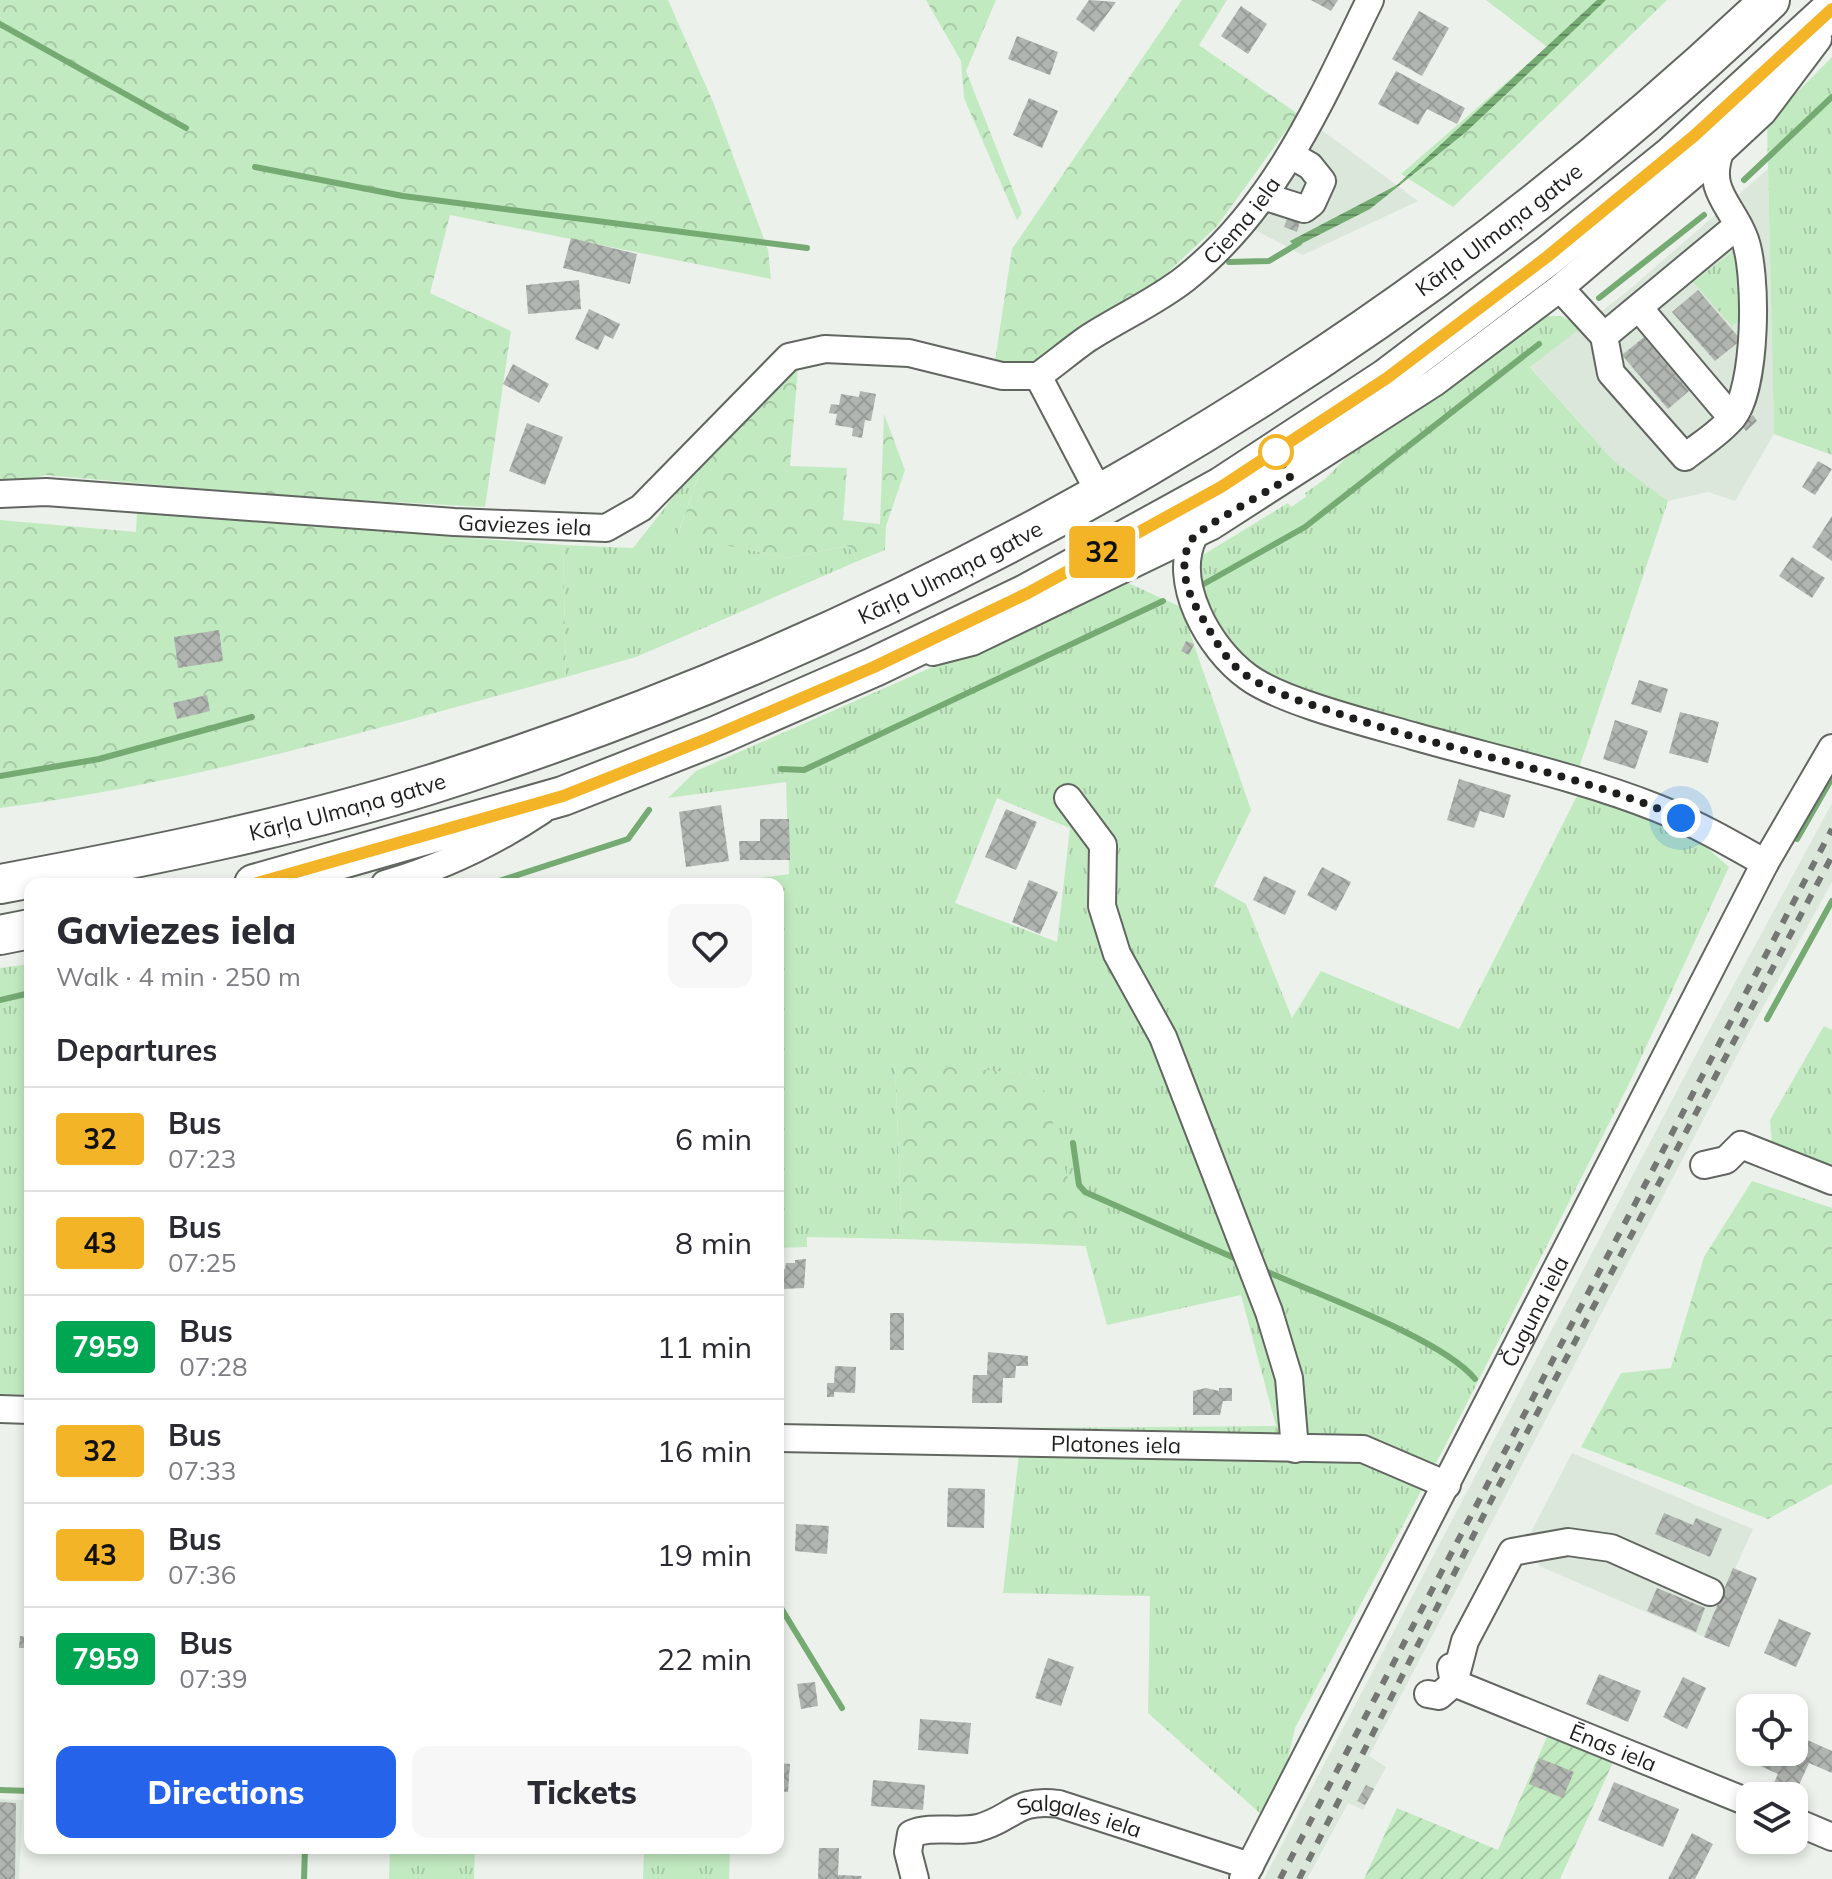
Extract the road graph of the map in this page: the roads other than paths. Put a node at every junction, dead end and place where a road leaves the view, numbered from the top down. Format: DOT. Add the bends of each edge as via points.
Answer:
graph roads {
  1 [pos="1370,0"];
  2 [pos="1770,0"];
  3 [pos="1832,9"];
  4 [pos="1832,21"];
  5 [pos="1720,152"];
  6 [pos="1291,155"];
  7 [pos="1263,196"];
  8 [pos="1738,225"];
  9 [pos="1560,288"];
  10 [pos="1639,308"];
  11 [pos="1604,336"];
  12 [pos="1038,376"];
  13 [pos="1732,418"];
  14 [pos="0,494"];
  15 [pos="1100,494"];
  16 [pos="1194,536"];
  17 [pos="874,667"];
  18 [pos="1832,748"];
  19 [pos="563,796"];
  20 [pos="1068,798"];
  21 [pos="1765,863"];
  22 [pos="33,878"];
  23 [pos="275,878"];
  24 [pos="417,878"];
  25 [pos="24,880"];
  26 [pos="0,884"];
  27 [pos="24,930"];
  28 [pos="0,935"];
  29 [pos="0,944"];
  30 [pos="24,947"];
  31 [pos="1704,1165"];
  32 [pos="1832,1181"];
  33 [pos="0,1409"];
  34 [pos="24,1410"];
  35 [pos="784,1438"];
  36 [pos="1295,1449"];
  37 [pos="1447,1485"];
  38 [pos="1710,1592"];
  39 [pos="1448,1654"];
  40 [pos="1465,1688"];
  41 [pos="1428,1694"];
  42 [pos="1736,1797"];
  43 [pos="1808,1827"];
  44 [pos="1832,1837"];
  45 [pos="1246,1873"];
  46 [pos="915,1879"];
  1 -- 6 [label="street, Ciema iela"];
  2 -- 15 [label="highway, Kārļa Ulmaņa gatve" via="1707,60 1447,271 1174,453"];
  3 -- 17 [label="highway" via="1673,155 1374,387 1221,487 1028,593"];
  4 -- 5 [label="street" via="1763,112"];
  5 -- 8 [label="street" via="1716,186"];
  5 -- 9 [label="street"];
  6 -- 7 [label="street, Ciema iela"];
  6 -- 7 [label="street" via="1319,175 1320,188 1312,203 1292,208"];
  7 -- 12 [label="street, Ciema iela" via="1220,248 1184,280"];
  8 -- 10 [label="street"];
  8 -- 13 [label="street" via="1748,250 1752,339 1748,384"];
  9 -- 11 [label="street"];
  9 -- 16 [label="street" via="1434,383"];
  10 -- 11 [label="street"];
  10 -- 13 [label="street"];
  11 -- 13 [label="street" via="1611,373 1685,457"];
  12 -- 14 [label="street, Gaviezes iela" via="1002,376 909,353 825,349 789,357 641,508 606,528 46,492"];
  12 -- 15 [label="street"];
  15 -- 22 [label="highway, Kārļa Ulmaņa gatve" via="892,602 707,687 575,736 429,785 275,828"];
  16 -- 17 [label="street" via="972,642"];
  16 -- 21 [label="street" via="1186,553 1190,597 1222,651 1249,678 1367,723 1656,807"];
  17 -- 19 [label="highway"];
  18 -- 21 [label="street, Čuguna iela"];
  19 -- 23 [label="highway"];
  19 -- 24 [label="street" via="509,832"];
  20 -- 36 [label="street" via="1103,845 1102,906 1117,954 1163,1037 1269,1312 1289,1378"];
  21 -- 37 [label="street, Čuguna iela"];
  25 -- 26 [label="highway, Kārļa Ulmaņa gatve"];
  27 -- 28 [label="highway"];
  29 -- 30 [label="street"];
  31 -- 32 [label="street" via="1726,1160 1741,1145"];
  33 -- 34 [label="street"];
  35 -- 36 [label="street, Platones iela"];
  36 -- 37 [label="street, Platones iela" via="1363,1449"];
  37 -- 45 [label="street, Čuguna iela"];
  38 -- 40 [label="street" via="1611,1548 1568,1542 1512,1552 1465,1641"];
  39 -- 40 [label="street"];
  40 -- 41 [label="street"];
  40 -- 42 [label="street, Ēnas iela"];
  43 -- 44 [label="street"];
  45 -- 46 [label="street, Salgales iela" via="1059,1804 1040,1802 1022,1805 982,1827 911,1834 908,1852"];
}
